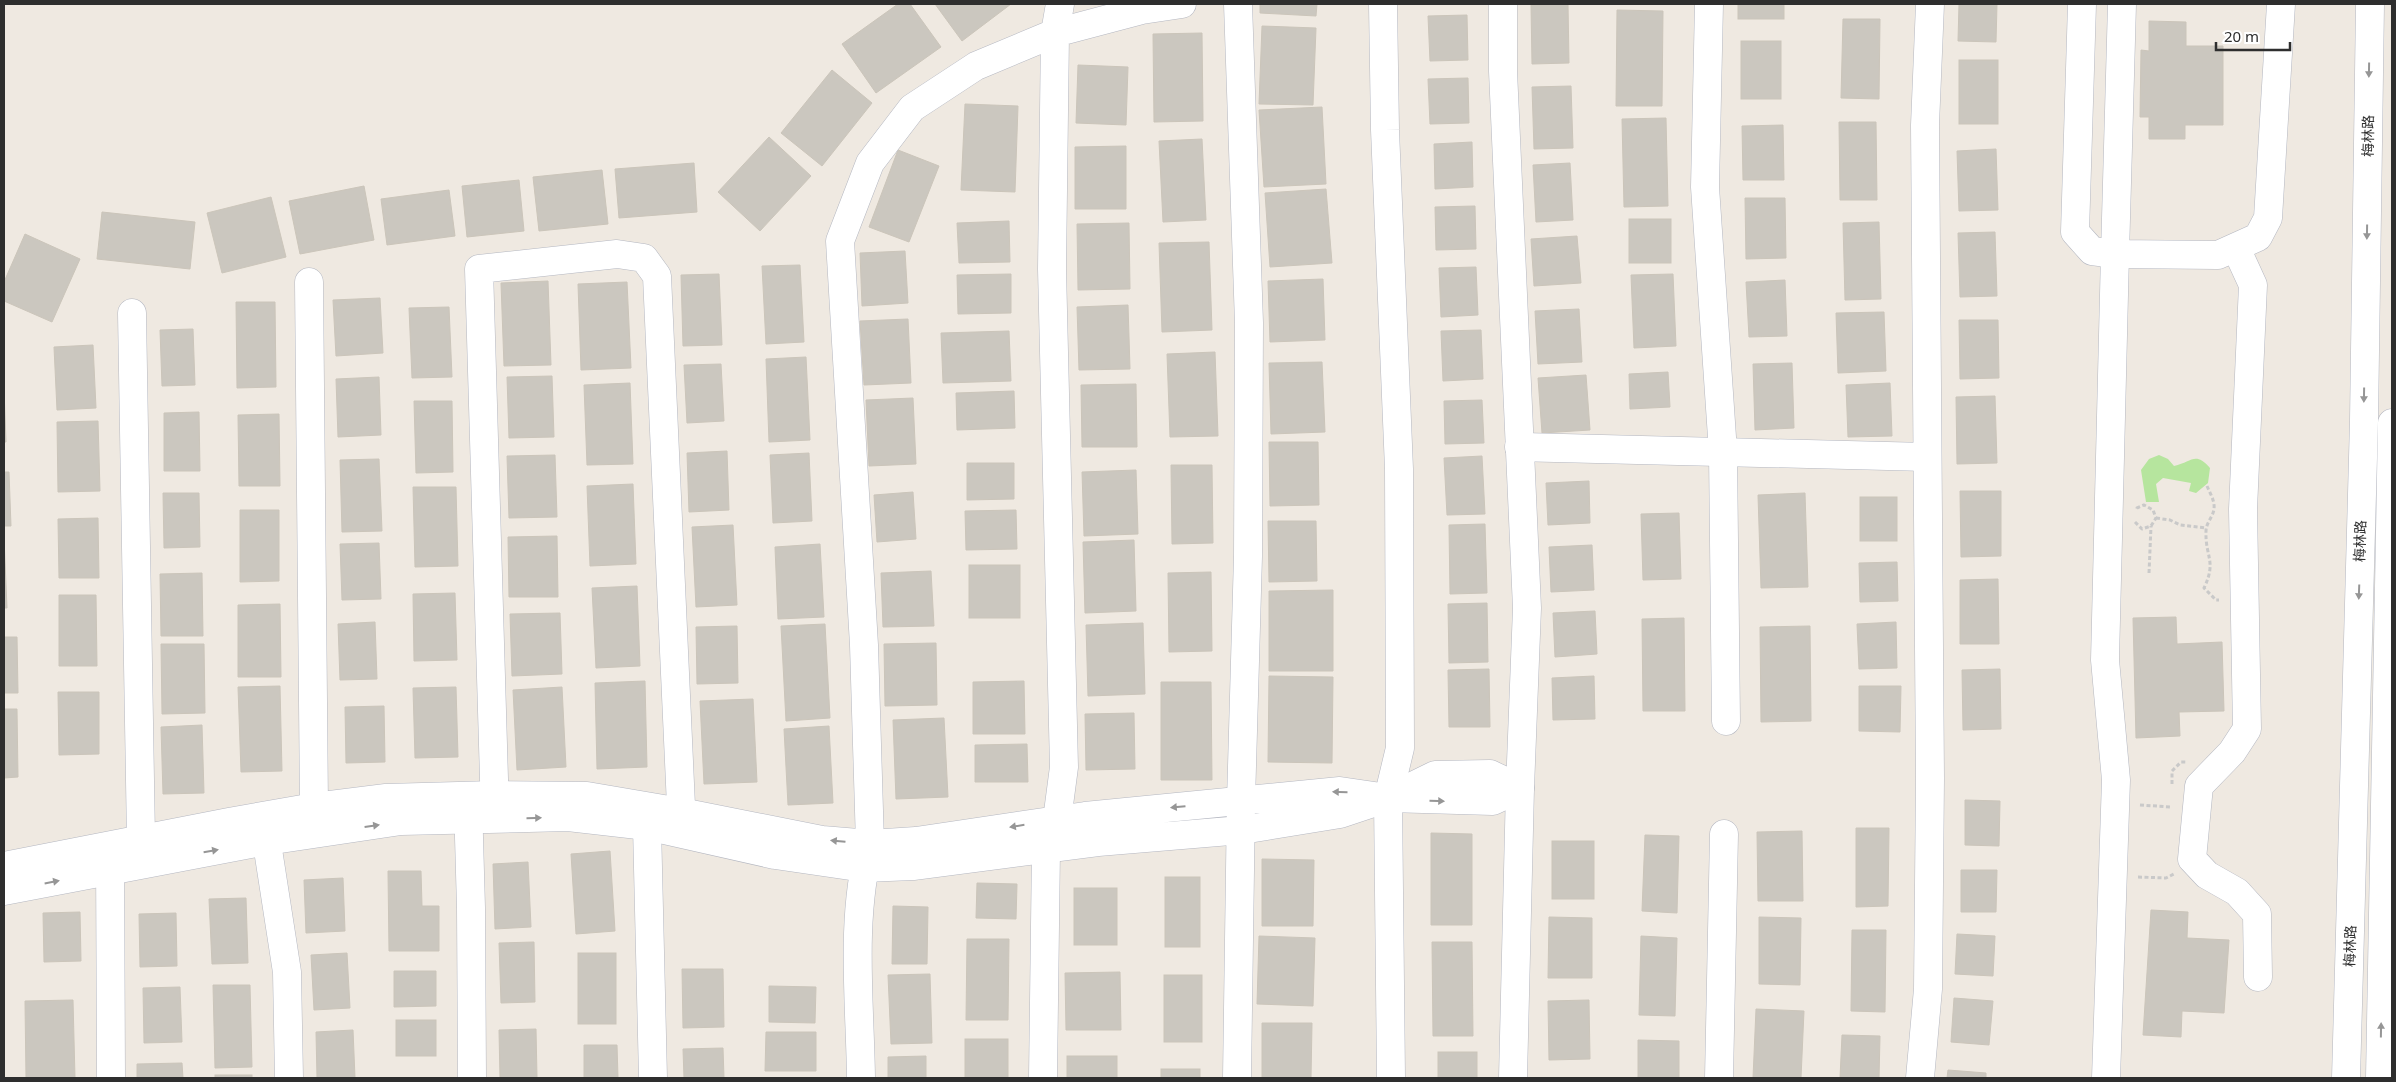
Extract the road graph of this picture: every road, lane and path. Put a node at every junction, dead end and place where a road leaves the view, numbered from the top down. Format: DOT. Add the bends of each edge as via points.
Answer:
graph roads {
  1 [pos="1060,4"];
  2 [pos="1182,4"];
  3 [pos="1238,4"];
  4 [pos="1383,4"];
  5 [pos="1503,4"];
  6 [pos="1709,4"];
  7 [pos="1930,4"];
  8 [pos="2082,4"];
  9 [pos="2122,4"];
  10 [pos="2281,4"];
  11 [pos="2370,4"];
  12 [pos="1055,33"];
  13 [pos="2236,248"];
  14 [pos="2115,254"];
  15 [pos="309,282"];
  16 [pos="132,313"];
  17 [pos="2392,423"];
  18 [pos="1519,447"];
  19 [pos="1723,452"];
  20 [pos="1927,457"];
  21 [pos="2208,486"];
  22 [pos="2156,518"];
  23 [pos="2151,526"];
  24 [pos="2206,528"];
  25 [pos="2149,573"];
  26 [pos="2244,601"];
  27 [pos="1726,721"];
  28 [pos="2214,772"];
  29 [pos="1520,788"];
  30 [pos="2172,789"];
  31 [pos="1388,798"];
  32 [pos="2172,798"];
  33 [pos="1241,801"];
  34 [pos="2115,804"];
  35 [pos="468,807"];
  36 [pos="495,807"];
  37 [pos="645,816"];
  38 [pos="318,820"];
  39 [pos="1057,820"];
  40 [pos="682,823"];
  41 [pos="264,829"];
  42 [pos="1242,830"];
  43 [pos="1724,834"];
  44 [pos="1046,848"];
  45 [pos="143,851"];
  46 [pos="867,856"];
  47 [pos="110,858"];
  48 [pos="2192,859"];
  49 [pos="4,866"];
  50 [pos="2113,875"];
  51 [pos="4,891"];
  52 [pos="2258,977"];
  53 [pos="112,1078"];
  54 [pos="288,1078"];
  55 [pos="472,1078"];
  56 [pos="654,1078"];
  57 [pos="861,1078"];
  58 [pos="1043,1078"];
  59 [pos="1237,1078"];
  60 [pos="1391,1078"];
  61 [pos="1513,1078"];
  62 [pos="1719,1078"];
  63 [pos="1920,1078"];
  64 [pos="2106,1078"];
  65 [pos="2346,1078"];
  66 [pos="2380,1078"];
  1 -- 12 [label="street"];
  2 -- 12 [label="street" via="1142,10"];
  3 -- 33 [label="street" via="1249,323 1248,556"];
  4 -- 31 [label="street" via="1399,469 1400,748"];
  5 -- 18 [label="street"];
  6 -- 19 [label="street" via="1705,187"];
  7 -- 20 [label="street" via="1925,125"];
  8 -- 14 [label="street" via="2075,232 2092,251"];
  9 -- 14 [label="street"];
  10 -- 13 [label="street" via="2268,218 2258,238"];
  11 -- 65 [label="street, 梅林路, one-way" via="2364,411"];
  12 -- 39 [label="street" via="1052,269 1064,768"];
  12 -- 46 [label="street" via="976,66 912,108 870,163 840,241 864,645"];
  13 -- 14 [label="street" via="2218,255"];
  13 -- 26 [label="street" via="2253,285 2243,509"];
  14 -- 34 [label="street" via="2105,660 2116,780"];
  15 -- 38 [label="street"];
  16 -- 45 [label="street"];
  66 -- 17 [label="street, one-way"];
  18 -- 19 [label="street"];
  18 -- 29 [label="street" via="1527,608"];
  19 -- 20 [label="street"];
  19 -- 27 [label="street"];
  20 -- 63 [label="street" via="1928,979"];
  21 -- 24 [label="path" via="2214,509"];
  22 -- 23 [label="path"];
  22 -- 23 [label="path" via="2153,510 2144,505 2137,508 2136,525 2142,529"];
  22 -- 24 [label="path"];
  23 -- 25 [label="path"];
  24 -- 26 [label="path" via="2206,546 2212,560 2211,575 2204,588 2216,600"];
  26 -- 28 [label="street" via="2247,729"];
  28 -- 30 [label="path" via="2197,761 2181,762 2172,771"];
  28 -- 48 [label="street" via="2199,786"];
  29 -- 31 [label="street" via="1493,801"];
  29 -- 61 [label="street"];
  31 -- 33 [label="street, one-way" via="1340,791"];
  31 -- 42 [label="street" via="1340,814"];
  31 -- 60 [label="street"];
  32 -- 34 [label="path" via="2172,807"];
  33 -- 39 [label="street, one-way"];
  33 -- 42 [label="street"];
  34 -- 50 [label="street"];
  35 -- 36 [label="street"];
  35 -- 38 [label="street" via="401,821"];
  35 -- 55 [label="street"];
  36 -- 37 [label="street" via="587,796"];
  36 -- 40 [label="street" via="479,269 618,254 644,258 657,276"];
  37 -- 40 [label="street"];
  37 -- 56 [label="street"];
  38 -- 41 [label="street"];
  39 -- 44 [label="street"];
  39 -- 46 [label="street, one-way" via="916,841"];
  40 -- 46 [label="street" via="776,855"];
  41 -- 45 [label="street"];
  41 -- 54 [label="street" via="287,972"];
  42 -- 44 [label="street"];
  42 -- 59 [label="street"];
  43 -- 62 [label="street"];
  44 -- 46 [label="street" via="913,866"];
  44 -- 58 [label="street"];
  45 -- 47 [label="street"];
  46 -- 57 [label="street" via="858,934"];
  47 -- 49 [label="street"];
  51 -- 47 [label="street, one-way"];
  47 -- 53 [label="street"];
  48 -- 50 [label="path" via="2166,878"];
  48 -- 52 [label="street" via="2206,875 2237,892 2257,914"];
  50 -- 64 [label="street"];
}
